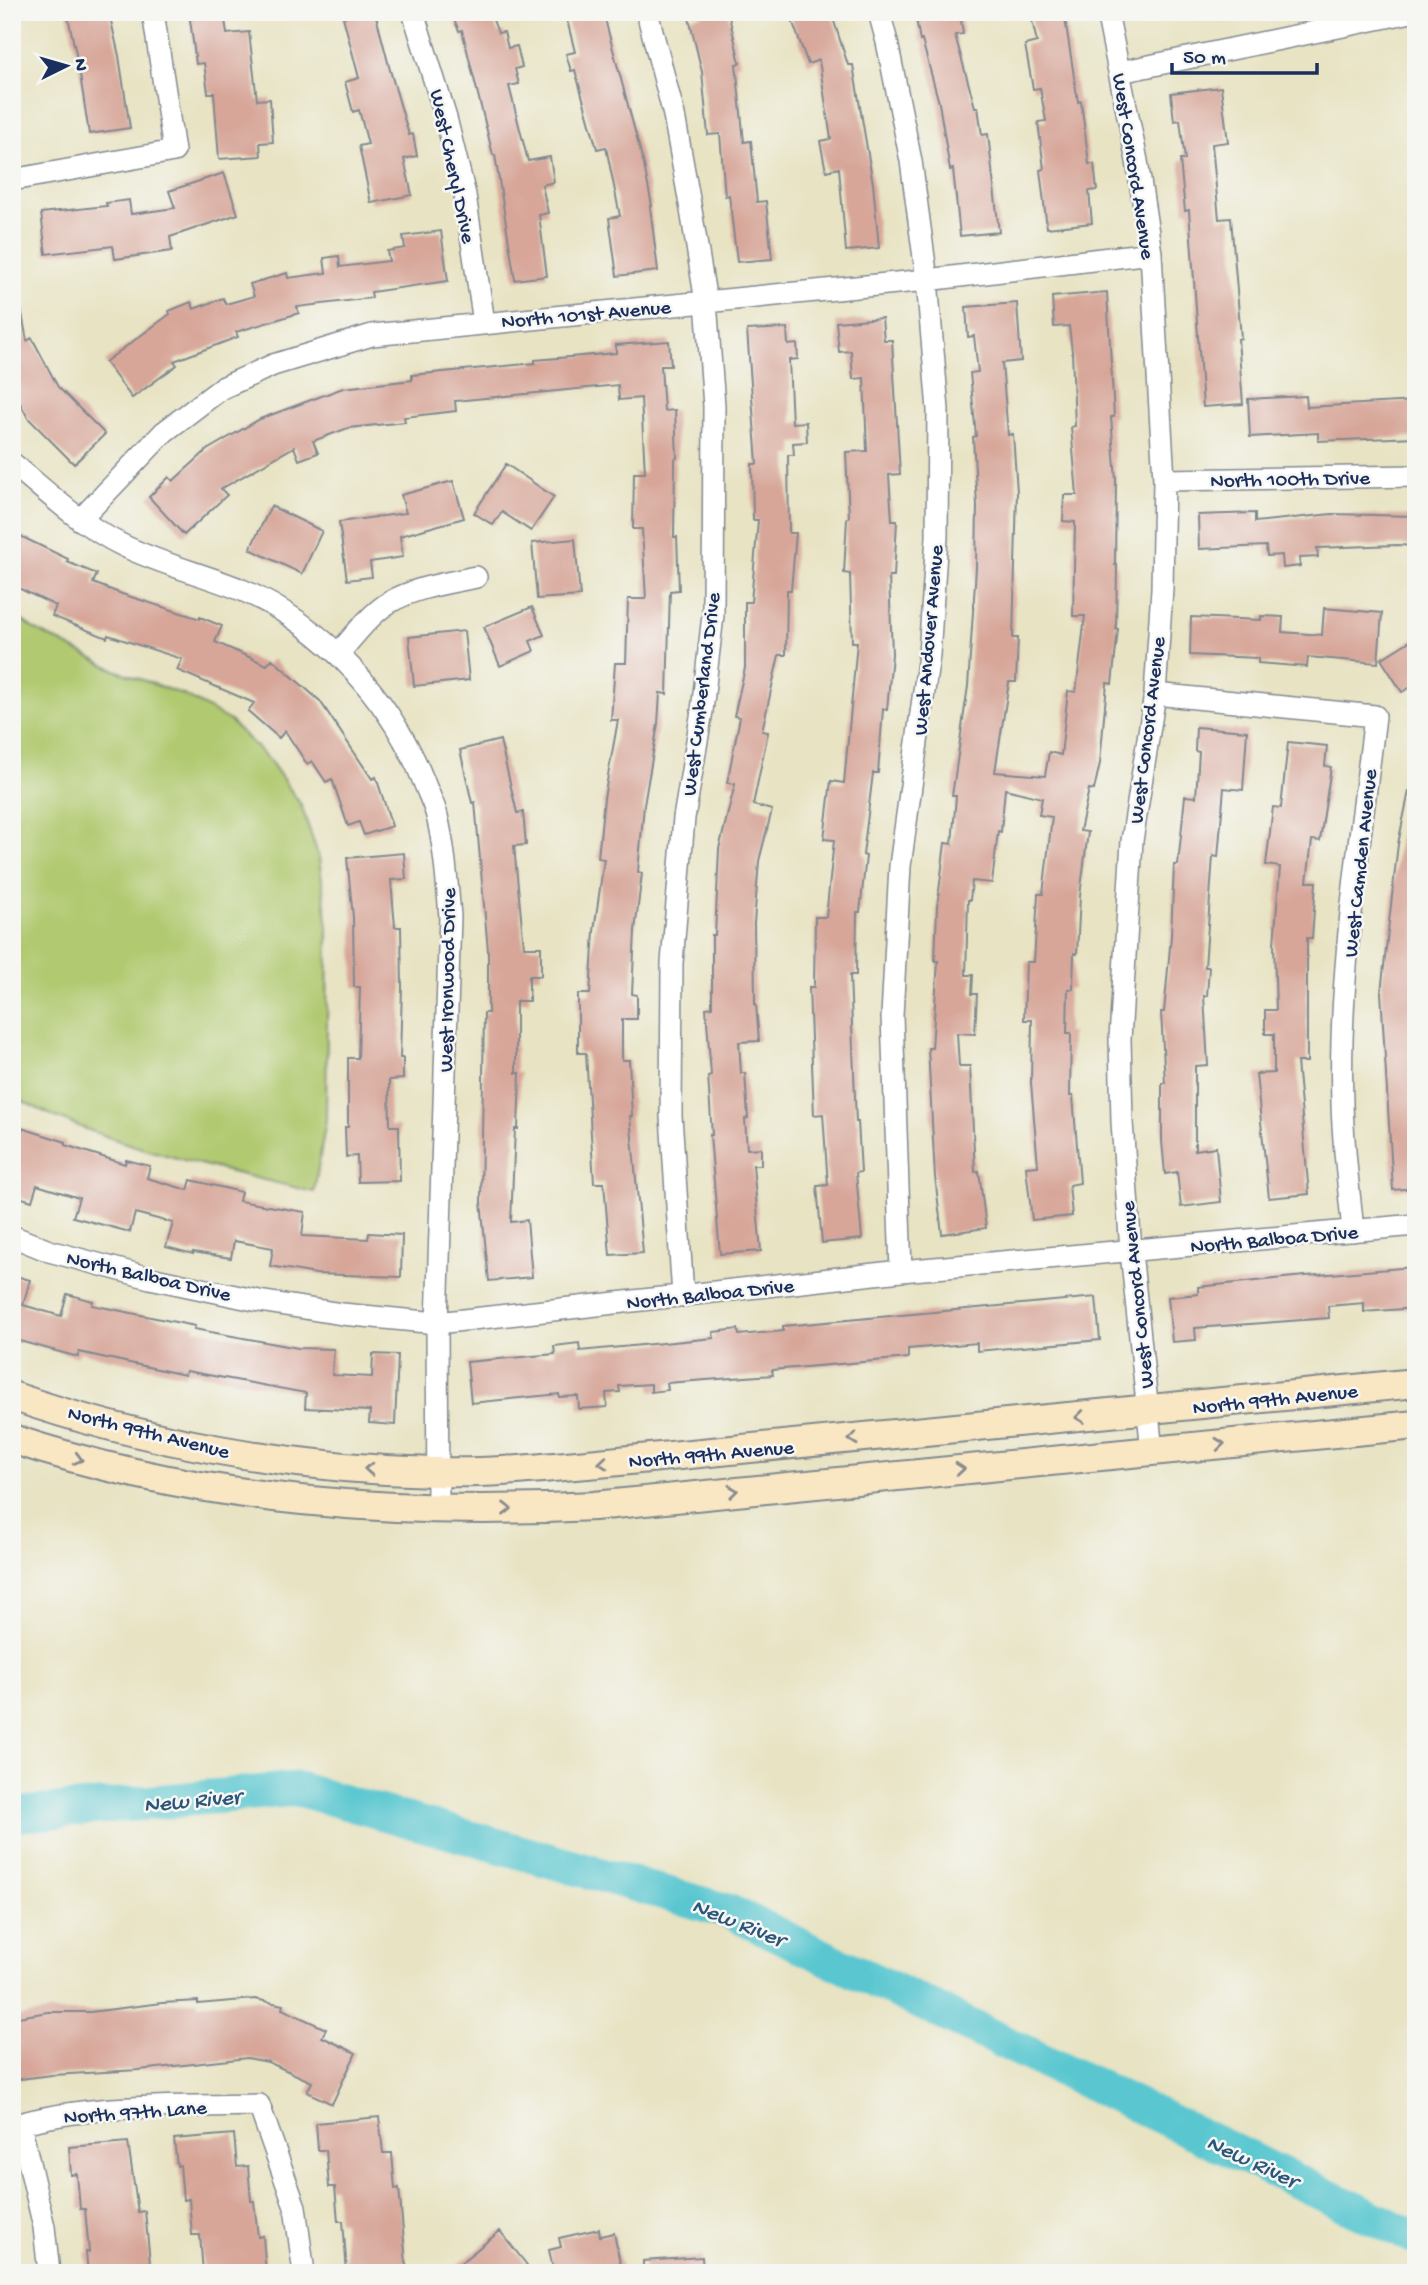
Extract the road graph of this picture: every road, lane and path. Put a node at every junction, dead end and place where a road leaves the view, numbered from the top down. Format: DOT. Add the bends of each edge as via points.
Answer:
graph roads {
  1 [pos="153,12"];
  2 [pos="413,12"];
  3 [pos="647,12"];
  4 [pos="879,12"];
  5 [pos="1107,12"];
  6 [pos="1411,12"];
  7 [pos="1120,72"];
  8 [pos="12,180"];
  9 [pos="1151,253"];
  10 [pos="927,280"];
  11 [pos="706,302"];
  12 [pos="484,323"];
  13 [pos="12,463"];
  14 [pos="1416,476"];
  15 [pos="1164,480"];
  16 [pos="80,520"];
  17 [pos="476,577"];
  18 [pos="339,653"];
  19 [pos="1155,694"];
  20 [pos="1416,1225"];
  21 [pos="1353,1231"];
  22 [pos="12,1236"];
  23 [pos="1131,1252"];
  24 [pos="901,1271"];
  25 [pos="683,1296"];
  26 [pos="437,1323"];
  27 [pos="1416,1383"];
  28 [pos="12,1396"];
  29 [pos="1148,1410"];
  30 [pos="1416,1424"];
  31 [pos="12,1439"];
  32 [pos="1152,1451"];
  33 [pos="437,1472"];
  34 [pos="438,1509"];
  35 [pos="16,2125"];
  36 [pos="49,2273"];
  37 [pos="304,2273"];
  1 -- 8 [label="street" via="174,151"];
  2 -- 12 [label="street, West Cheryl Drive" via="465,195"];
  3 -- 11 [label="street, West Cumberland Drive" via="674,115"];
  4 -- 10 [label="street, West Andover Avenue" via="911,161"];
  5 -- 7 [label="street, West Concord Avenue"];
  6 -- 7 [label="street"];
  7 -- 9 [label="street, West Concord Avenue"];
  9 -- 10 [label="street, North 101st Avenue"];
  9 -- 15 [label="street, West Concord Avenue"];
  10 -- 11 [label="street, North 101st Avenue"];
  10 -- 24 [label="street, West Andover Avenue" via="937,411 937,537 929,655 900,866 892,1016"];
  11 -- 12 [label="street, North 101st Avenue"];
  11 -- 25 [label="street, West Cumberland Drive" via="714,406 713,615 684,818 672,963 671,1116"];
  12 -- 16 [label="street, North 101st Avenue" via="372,335 273,365 222,388 164,432"];
  13 -- 16 [label="street, West Ironwood Drive"];
  14 -- 15 [label="street, North 100th Drive"];
  15 -- 19 [label="street, West Concord Avenue"];
  16 -- 18 [label="street, West Ironwood Drive" via="123,545 243,591 292,617"];
  17 -- 18 [label="street" via="390,602"];
  18 -- 26 [label="street, West Ironwood Drive" via="391,716 414,757 436,814 445,859 450,916"];
  19 -- 21 [label="street, West Camden Avenue" via="1376,716 1343,1018 1342,1104"];
  19 -- 23 [label="street, West Concord Avenue" via="1132,841 1120,1039"];
  20 -- 21 [label="street, North Balboa Drive"];
  21 -- 23 [label="street, North Balboa Drive"];
  22 -- 26 [label="street, North Balboa Drive" via="49,1251 150,1278 259,1301"];
  23 -- 24 [label="street, North Balboa Drive"];
  23 -- 29 [label="street, West Concord Avenue"];
  24 -- 25 [label="street, North Balboa Drive"];
  25 -- 26 [label="street, North Balboa Drive"];
  26 -- 33 [label="street, West Ironwood Drive"];
  27 -- 29 [label="main road, North 99th Avenue"];
  33 -- 28 [label="main road, North 99th Avenue, one-way" via="304,1464 244,1454 138,1432"];
  29 -- 32 [label="street, West Concord Avenue"];
  29 -- 33 [label="main road, North 99th Avenue, one-way" via="609,1462"];
  32 -- 30 [label="main road, North 99th Avenue, one-way"];
  31 -- 34 [label="main road, North 99th Avenue, one-way" via="183,1485 309,1501"];
  34 -- 32 [label="main road, North 99th Avenue, one-way" via="594,1506"];
  33 -- 34 [label="street, West Ironwood Drive"];
  35 -- 36 [label="street" via="44,2227"];
  35 -- 37 [label="street, North 97th Lane" via="107,2108 259,2105 295,2207"];
}
